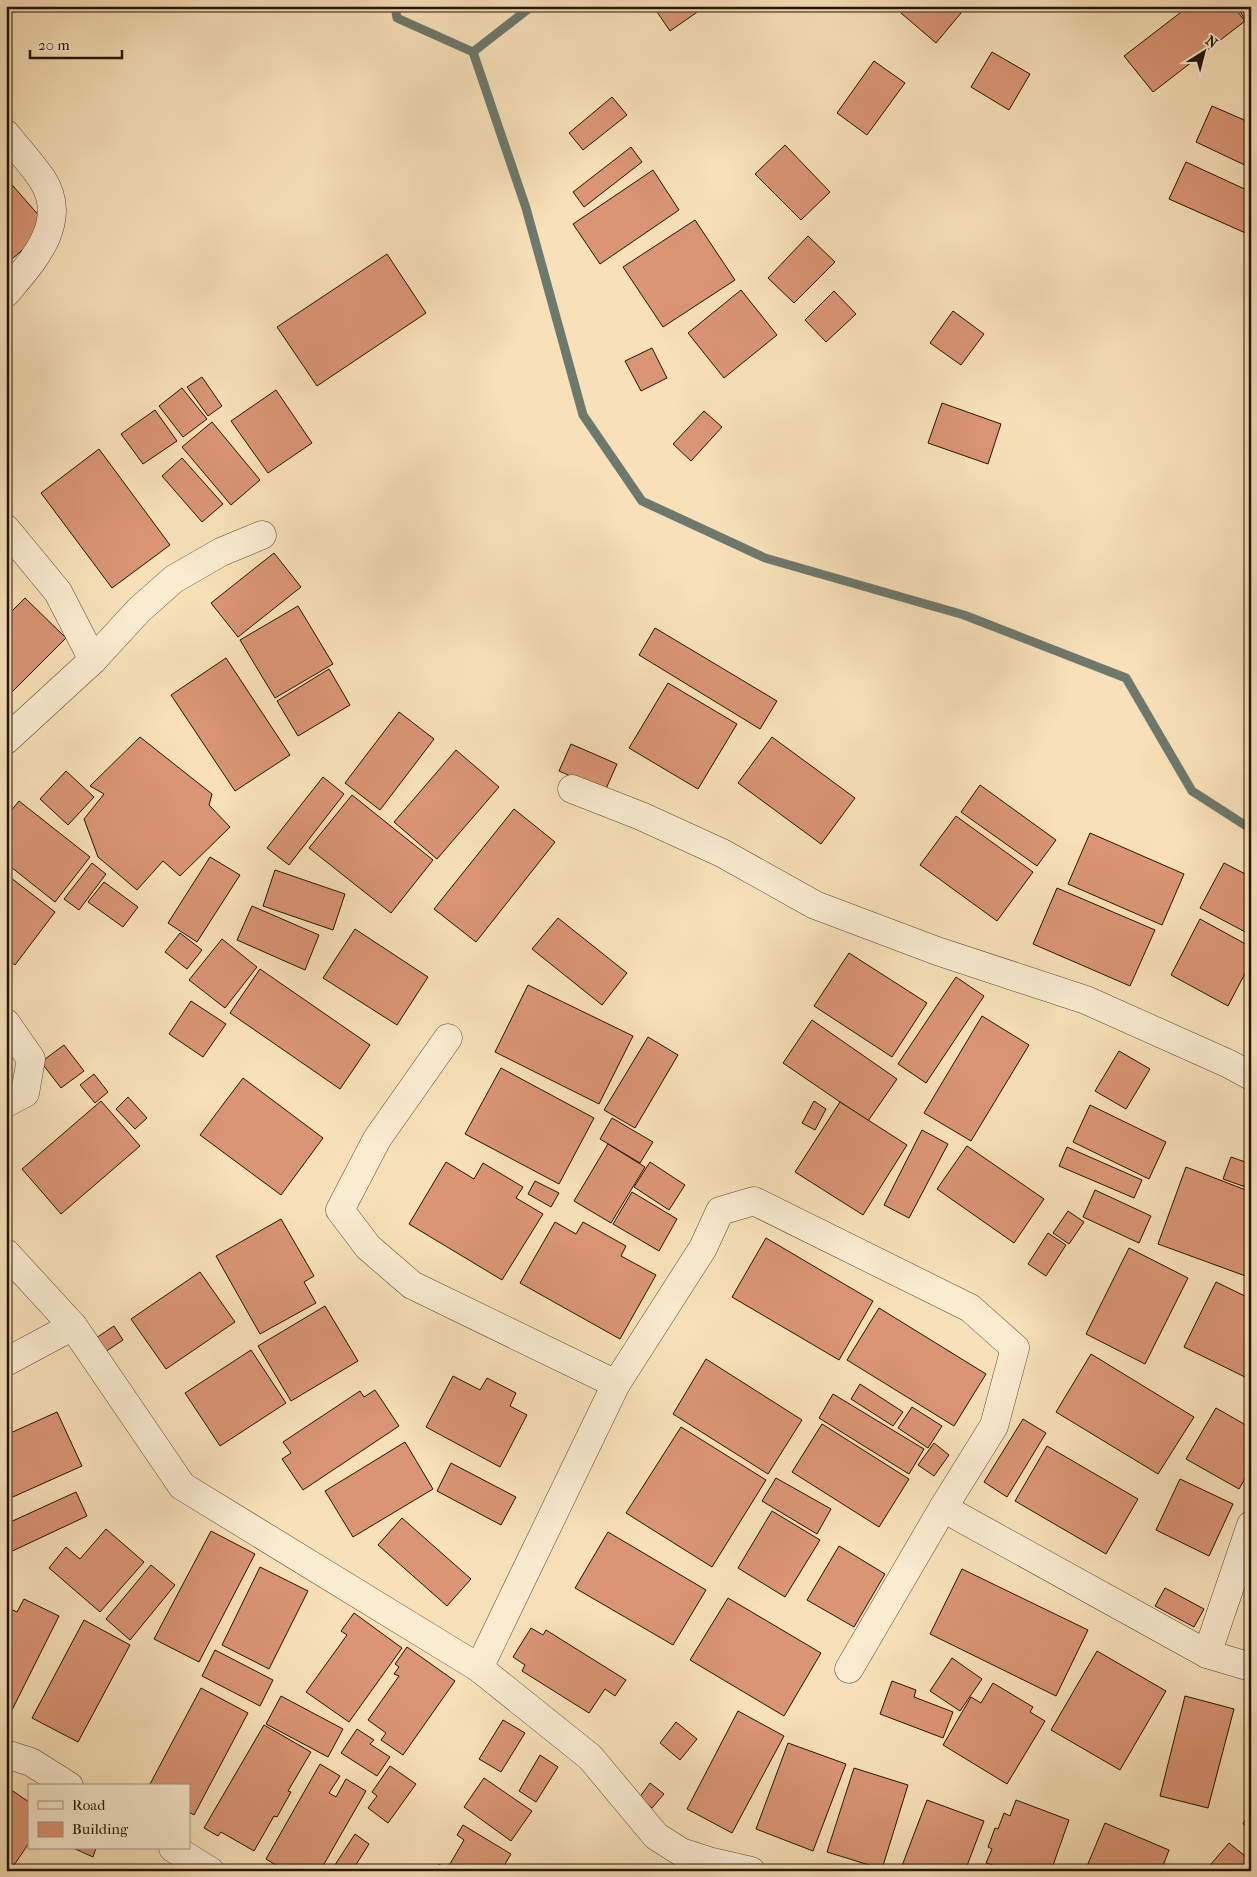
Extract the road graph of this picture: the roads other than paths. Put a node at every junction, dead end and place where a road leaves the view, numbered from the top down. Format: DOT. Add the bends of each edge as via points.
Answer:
graph roads {
  1 [pos="6,134"];
  2 [pos="6,293"];
  3 [pos="6,529"];
  4 [pos="262,535"];
  5 [pos="93,660"];
  6 [pos="6,740"];
  7 [pos="572,789"];
  8 [pos="6,1023"];
  9 [pos="448,1038"];
  10 [pos="1251,1076"];
  11 [pos="6,1104"];
  12 [pos="6,1252"];
  13 [pos="72,1326"];
  14 [pos="6,1362"];
  15 [pos="616,1384"];
  16 [pos="943,1508"];
  17 [pos="1251,1525"];
  18 [pos="1207,1654"];
  19 [pos="1251,1667"];
  20 [pos="479,1668"];
  21 [pos="849,1669"];
  22 [pos="6,1754"];
  23 [pos="67,1784"];
  24 [pos="176,1850"];
  25 [pos="210,1871"];
  26 [pos="751,1871"];
  1 -- 2 [label="street" via="42,180 53,210 42,247"];
  3 -- 5 [label="street" via="58,592"];
  4 -- 5 [label="street" via="221,552 174,579 139,610"];
  5 -- 6 [label="street"];
  7 -- 10 [label="street" via="722,853 815,905 937,951 1086,1000"];
  8 -- 11 [label="street" via="31,1059 25,1093"];
  9 -- 15 [label="street" via="377,1139 340,1210 368,1247 412,1285"];
  12 -- 13 [label="street"];
  13 -- 14 [label="street"];
  13 -- 20 [label="street" via="182,1486"];
  15 -- 16 [label="street" via="703,1248 720,1211 754,1200 970,1308 1015,1348 994,1426"];
  15 -- 20 [label="street"];
  16 -- 18 [label="street"];
  16 -- 21 [label="street"];
  17 -- 18 [label="street"];
  18 -- 19 [label="street"];
  20 -- 26 [label="street" via="590,1758 656,1836 682,1852"];
  22 -- 23 [label="street" via="31,1762"];
  24 -- 25 [label="street"];
}
